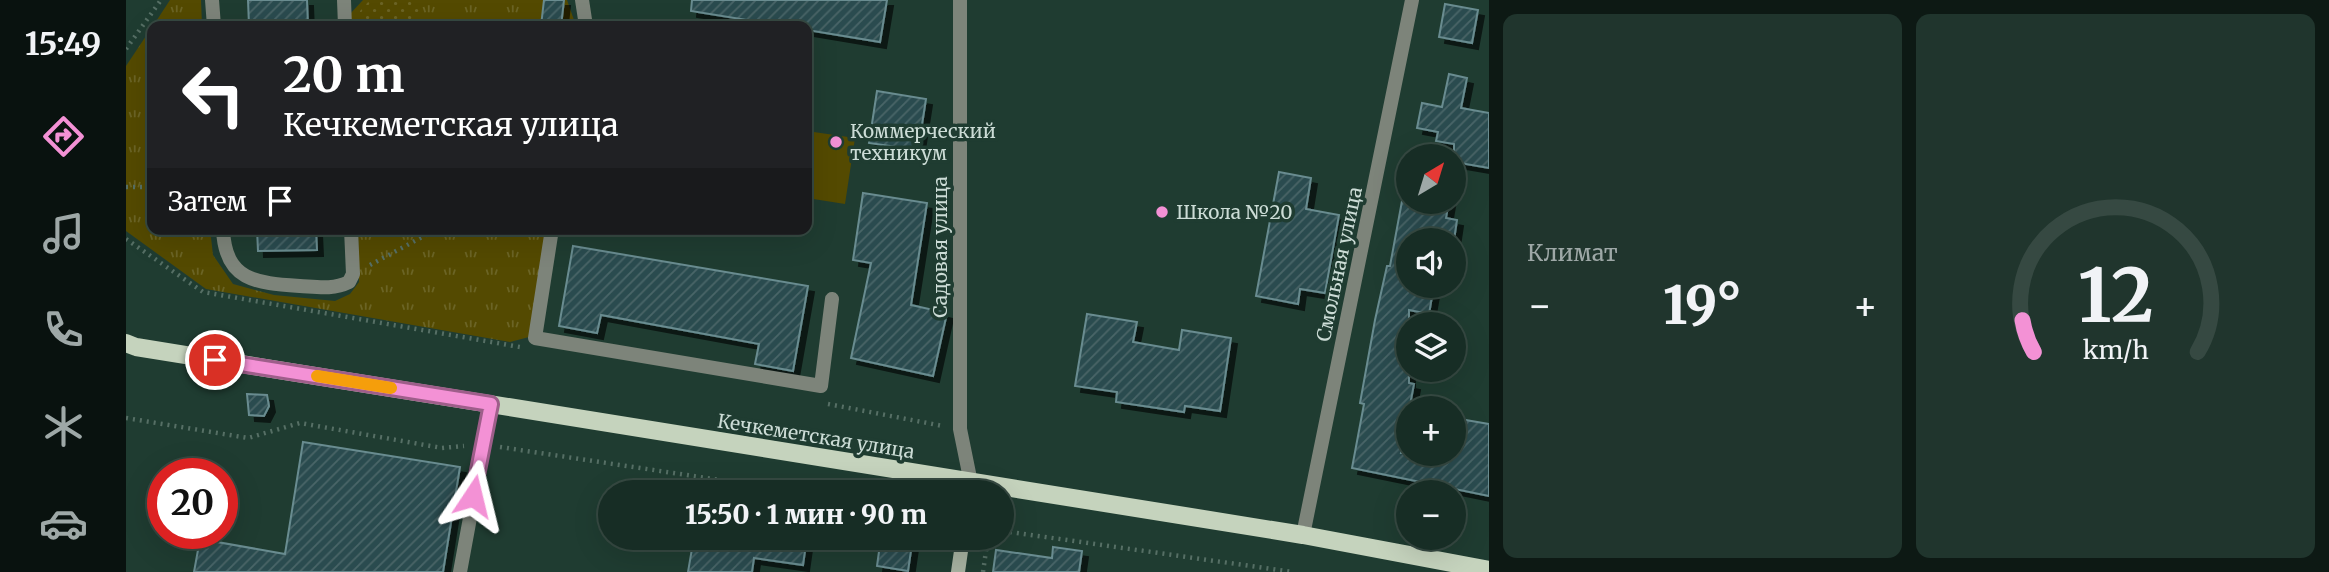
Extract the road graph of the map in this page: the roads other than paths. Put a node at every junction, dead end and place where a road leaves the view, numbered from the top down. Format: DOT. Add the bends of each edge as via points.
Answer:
graph roads {
  1 [pos="212,0"];
  2 [pos="344,0"];
  3 [pos="582,0"];
  4 [pos="960,0"];
  5 [pos="1412,0"];
  6 [pos="214,21"];
  7 [pos="345,21"];
  8 [pos="585,21"];
  9 [pos="224,235"];
  10 [pos="351,235"];
  11 [pos="551,235"];
  12 [pos="832,299"];
  13 [pos="129,346"];
  14 [pos="491,404"];
  15 [pos="930,480"];
  16 [pos="969,480"];
  17 [pos="1014,493"];
  18 [pos="1303,535"];
  19 [pos="961,550"];
  20 [pos="1489,570"];
  21 [pos="460,572"];
  22 [pos="958,572"];
  1 -- 6 [label="street"];
  2 -- 7 [label="street"];
  3 -- 8 [label="street"];
  4 -- 16 [label="street, Садовая улица" via="960,429"];
  5 -- 18 [label="street, Смольная улица"];
  9 -- 10 [label="street" via="228,260 261,284 329,288 349,282 353,274"];
  11 -- 12 [label="street" via="535,338 821,386"];
  13 -- 14 [label="main road, Кечкеметская улица"];
  14 -- 15 [label="main road, Кечкеметская улица"];
  14 -- 21 [label="street"];
  17 -- 18 [label="main road, Кечкеметская улица"];
  18 -- 20 [label="main road, Кечкеметская улица"];
  19 -- 22 [label="main road"];
}
